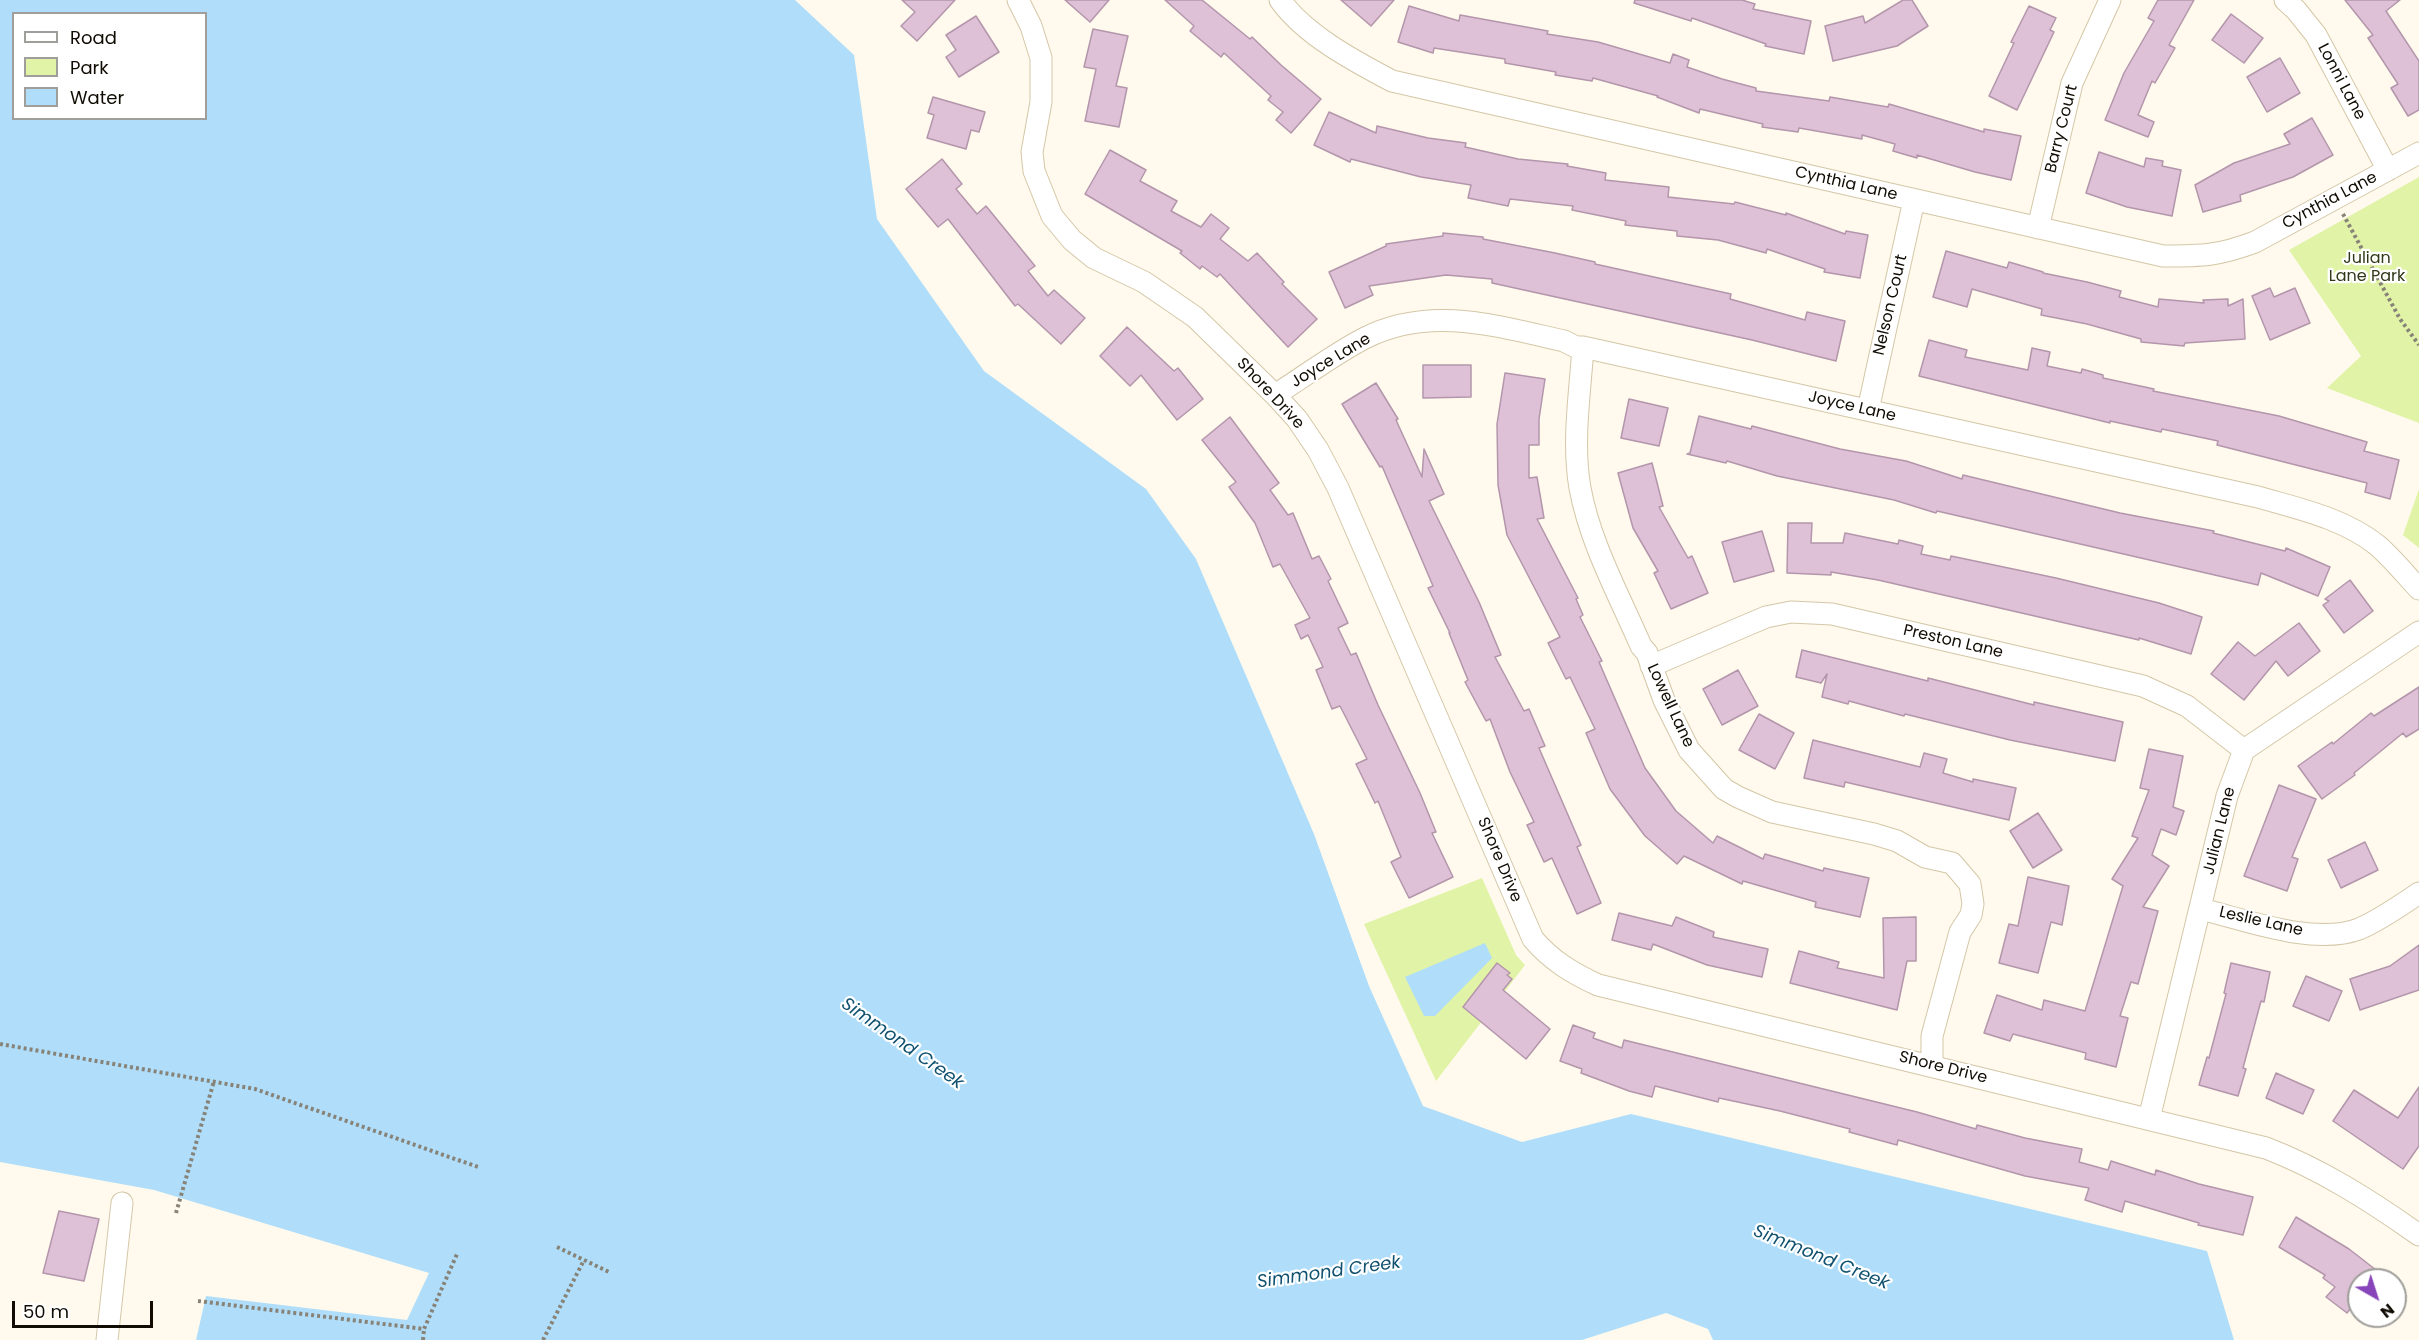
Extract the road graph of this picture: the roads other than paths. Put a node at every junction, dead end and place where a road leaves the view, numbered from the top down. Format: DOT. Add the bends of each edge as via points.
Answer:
graph roads {
  1 [pos="1018,0"];
  2 [pos="2110,0"];
  3 [pos="2285,0"];
  4 [pos="1282,1"];
  5 [pos="2419,153"];
  6 [pos="2388,170"];
  7 [pos="1914,200"];
  8 [pos="2038,228"];
  9 [pos="1583,347"];
  10 [pos="1275,395"];
  11 [pos="1868,410"];
  12 [pos="2419,588"];
  13 [pos="2419,632"];
  14 [pos="1651,666"];
  15 [pos="2244,750"];
  16 [pos="2419,893"];
  17 [pos="2201,909"];
  18 [pos="1932,1066"];
  19 [pos="2149,1119"];
  20 [pos="122,1203"];
  21 [pos="2418,1232"];
  22 [pos="107,1340"];
  1 -- 10 [label="street, Shore Drive" via="1041,58 1041,102 1032,152 1034,171 1052,216 1094,258 1144,282 1195,317"];
  2 -- 8 [label="street, Barry Court" via="2072,82"];
  3 -- 6 [label="street, Lonni Lane" via="2316,35"];
  4 -- 7 [label="street, Cynthia Lane" via="1345,57 1392,81"];
  5 -- 6 [label="street, Cynthia Lane"];
  6 -- 8 [label="street, Cynthia Lane" via="2255,242 2208,256 2163,256"];
  7 -- 8 [label="street, Cynthia Lane"];
  7 -- 11 [label="street, Nelson Court"];
  9 -- 10 [label="street, Joyce Lane" via="1474,321 1419,321 1364,338"];
  9 -- 11 [label="street, Joyce Lane"];
  9 -- 14 [label="street, Lowell Lane" via="1577,446 1580,488 1594,538"];
  10 -- 18 [label="street, Shore Drive" via="1318,450 1338,488 1533,939 1546,955 1598,985"];
  11 -- 12 [label="street, Joyce Lane" via="2323,516 2379,546"];
  13 -- 15 [label="street"];
  14 -- 15 [label="street, Preston Lane" via="1766,617 1791,612 1832,614 2143,686 2187,706"];
  14 -- 18 [label="street, Lowell Lane" via="1689,750 1724,789 1772,812 1874,834 1925,857 1952,863 1971,884 1971,915 1960,932 1932,1036"];
  15 -- 17 [label="street, Julian Lane" via="2227,796"];
  16 -- 17 [label="street, Leslie Lane" via="2360,928 2338,934 2301,933"];
  17 -- 19 [label="street, Julian Lane"];
  18 -- 19 [label="street, Shore Drive"];
  19 -- 21 [label="street, Shore Drive" via="2295,1159"];
  20 -- 22 [label="street"];
}
